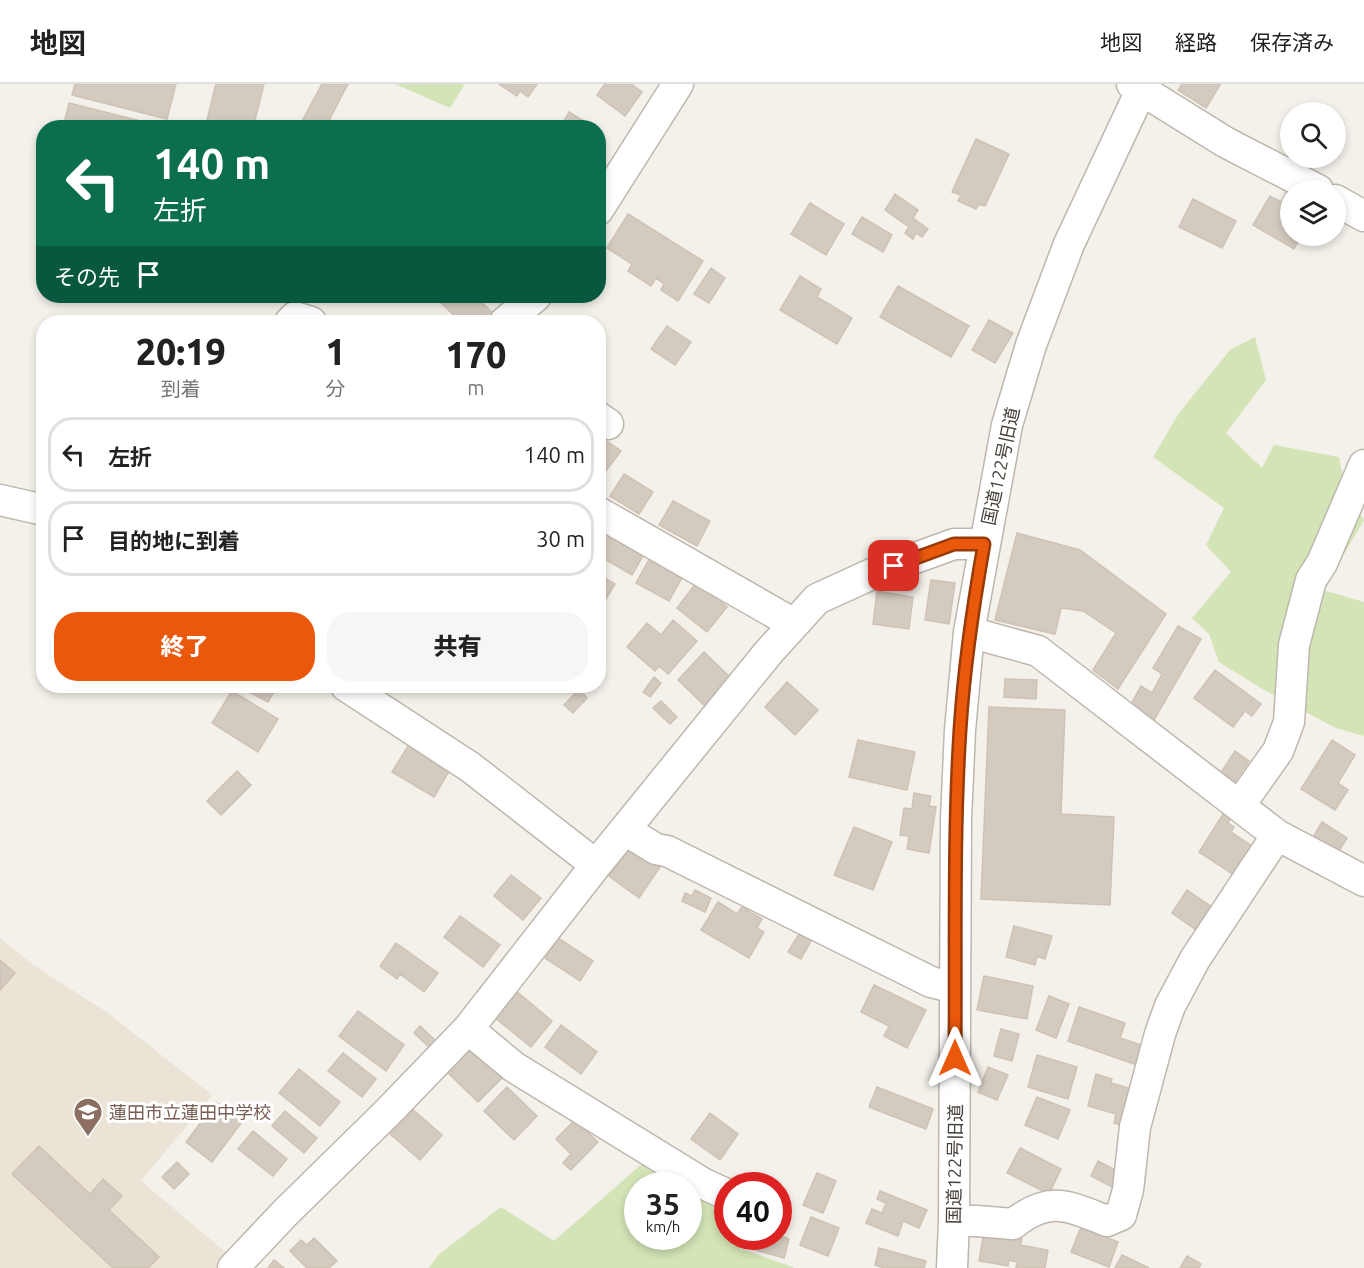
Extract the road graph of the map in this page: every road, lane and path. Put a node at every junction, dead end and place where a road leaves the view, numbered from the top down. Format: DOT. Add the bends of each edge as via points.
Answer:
graph roads {
  1 [pos="672,86"];
  2 [pos="1139,86"];
  3 [pos="1299,180"];
  4 [pos="606,197"];
  5 [pos="1346,206"];
  6 [pos="1364,216"];
  7 [pos="528,303"];
  8 [pos="513,315"];
  9 [pos="1364,465"];
  10 [pos="0,501"];
  11 [pos="36,508"];
  12 [pos="606,517"];
  13 [pos="984,544"];
  14 [pos="794,624"];
  15 [pos="969,632"];
  16 [pos="360,693"];
  17 [pos="1239,806"];
  18 [pos="625,830"];
  19 [pos="1277,835"];
  20 [pos="596,866"];
  21 [pos="1364,881"];
  22 [pos="955,988"];
  23 [pos="468,1029"];
  24 [pos="714,1189"];
  25 [pos="954,1221"];
  26 [pos="233,1268"];
  27 [pos="952,1268"];
  1 -- 4 [label="street"];
  2 -- 3 [label="street" via="1225,142"];
  2 -- 13 [label="street, 国道122号旧道" via="1069,244 1034,335 1007,425"];
  5 -- 6 [label="street"];
  7 -- 8 [label="street"];
  9 -- 17 [label="street" via="1311,580 1294,645 1289,722 1278,752"];
  10 -- 11 [label="street"];
  12 -- 14 [label="street"];
  13 -- 14 [label="street" via="954,544 874,573 817,599"];
  13 -- 15 [label="street, 国道122号旧道"];
  14 -- 18 [label="street"];
  15 -- 17 [label="street" via="1038,651"];
  15 -- 22 [label="street, 国道122号旧道" via="959,741"];
  16 -- 20 [label="street" via="470,767"];
  17 -- 19 [label="street"];
  18 -- 20 [label="street"];
  18 -- 22 [label="street" via="656,849 931,982"];
  19 -- 21 [label="street"];
  19 -- 25 [label="street" via="1170,1006 1135,1127 1121,1215 1107,1221 1049,1204 1028,1212 1014,1224"];
  20 -- 23 [label="street"];
  22 -- 25 [label="street, 国道122号旧道"];
  23 -- 24 [label="street" via="514,1067"];
  23 -- 26 [label="street"];
  25 -- 27 [label="street, 国道122号旧道"];
}
